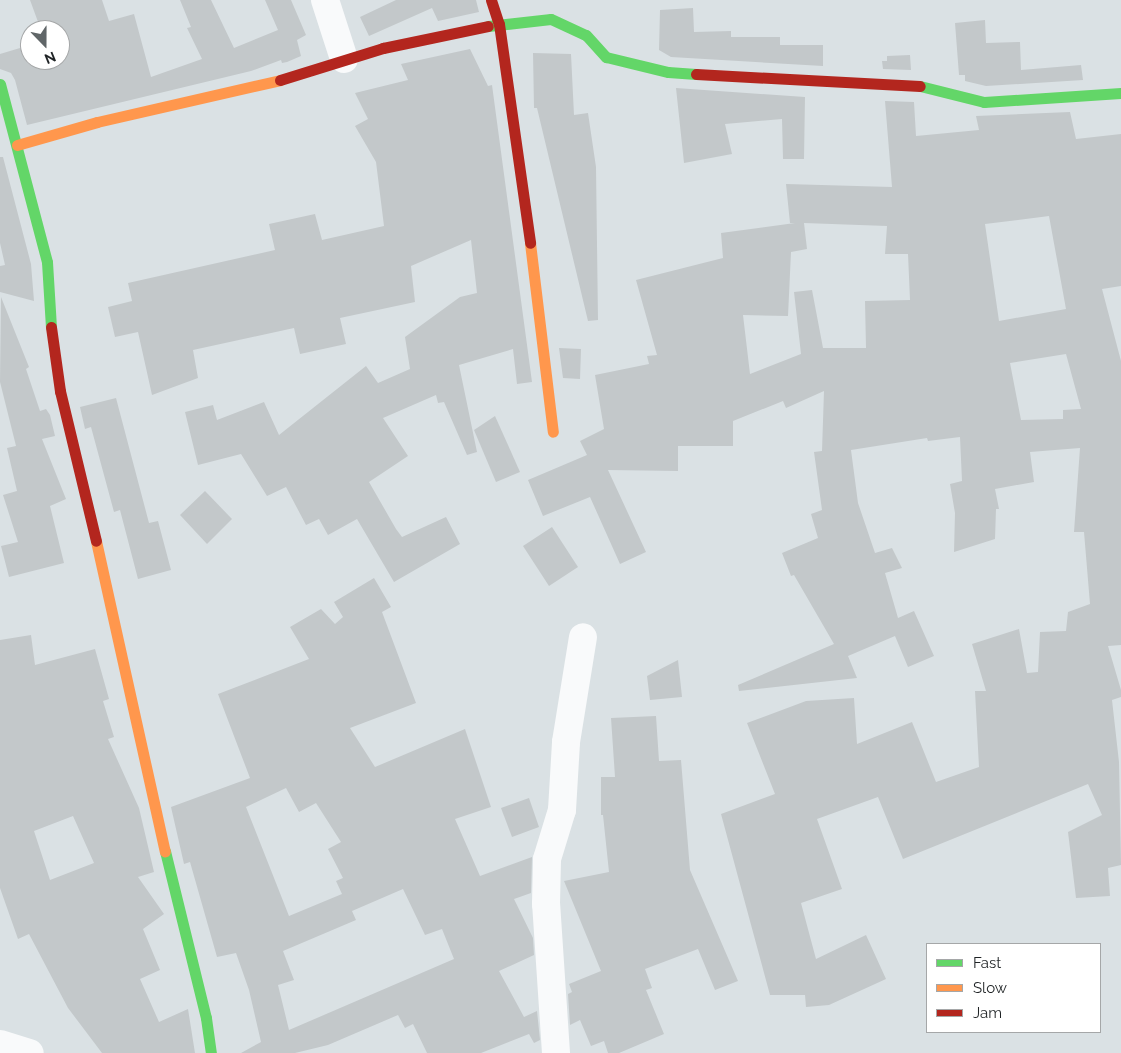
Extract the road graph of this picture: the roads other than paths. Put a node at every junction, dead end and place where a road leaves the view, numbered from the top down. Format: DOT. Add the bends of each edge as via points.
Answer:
graph roads {
  1 [pos="325,0"];
  2 [pos="491,0"];
  3 [pos="499,24"];
  4 [pos="344,58"];
  5 [pos="1,90"];
  6 [pos="1121,93"];
  7 [pos="17,145"];
  8 [pos="553,432"];
  9 [pos="583,637"];
  10 [pos="0,1044"];
  11 [pos="30,1053"];
  12 [pos="212,1053"];
  13 [pos="556,1053"];
  1 -- 4 [label="street"];
  2 -- 3 [label="street"];
  3 -- 4 [label="street"];
  3 -- 6 [label="street" via="551,19 586,35 606,57 668,72 931,86 984,102"];
  3 -- 8 [label="street"];
  4 -- 7 [label="street" via="271,83 98,122"];
  5 -- 7 [label="street"];
  7 -- 12 [label="street" via="47,262 51,331 60,391 117,625 152,797"];
  9 -- 13 [label="street" via="566,742 562,810 547,860 546,913"];
  10 -- 11 [label="street"];
}
